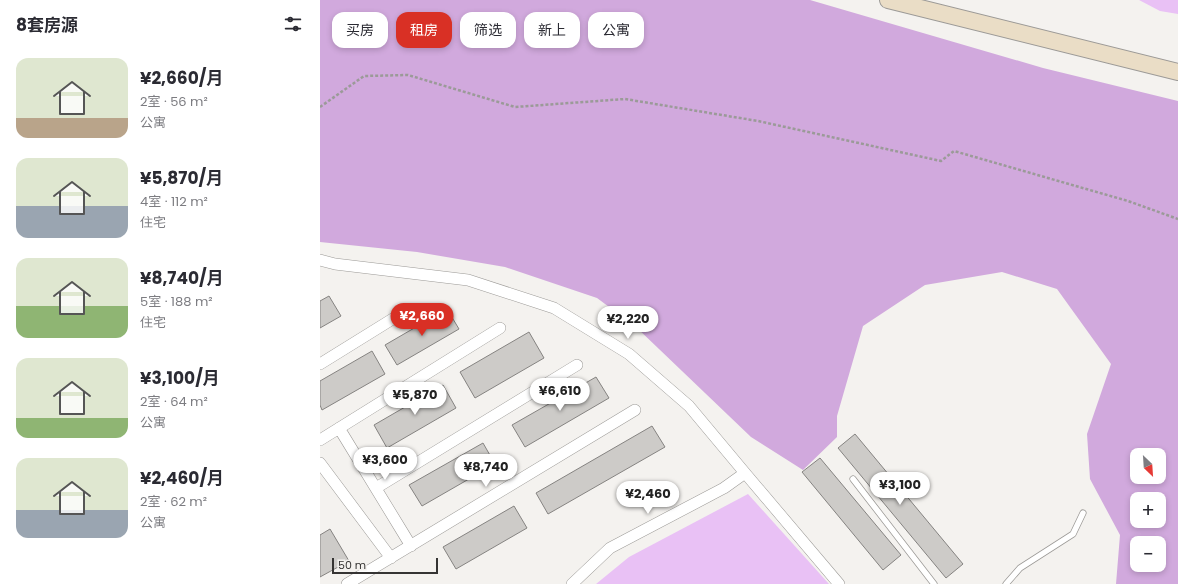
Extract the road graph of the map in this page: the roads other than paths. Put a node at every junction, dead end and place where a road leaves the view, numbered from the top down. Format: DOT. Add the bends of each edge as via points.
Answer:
graph roads {
  1 [pos="888,0"];
  2 [pos="1178,72"];
  3 [pos="320,260"];
  4 [pos="399,315"];
  5 [pos="500,328"];
  6 [pos="320,364"];
  7 [pos="577,365"];
  8 [pos="635,410"];
  9 [pos="339,428"];
  10 [pos="320,440"];
  11 [pos="320,463"];
  12 [pos="745,473"];
  13 [pos="853,479"];
  14 [pos="376,488"];
  15 [pos="1083,514"];
  16 [pos="411,546"];
  17 [pos="392,558"];
  18 [pos="348,584"];
  19 [pos="572,584"];
  20 [pos="839,584"];
  21 [pos="934,584"];
  22 [pos="1006,584"];
  1 -- 2 [label="street"];
  3 -- 12 [label="street" via="468,280 554,308 629,354 689,406"];
  4 -- 6 [label="street"];
  5 -- 9 [label="street"];
  7 -- 14 [label="street"];
  8 -- 16 [label="street"];
  9 -- 10 [label="street"];
  9 -- 14 [label="street"];
  11 -- 17 [label="street"];
  12 -- 19 [label="street" via="724,488 610,548"];
  12 -- 20 [label="street"];
  13 -- 21 [label="lane"];
  14 -- 16 [label="street"];
  15 -- 22 [label="lane" via="1072,534 1020,568"];
  16 -- 17 [label="street"];
  17 -- 18 [label="street"];
}
